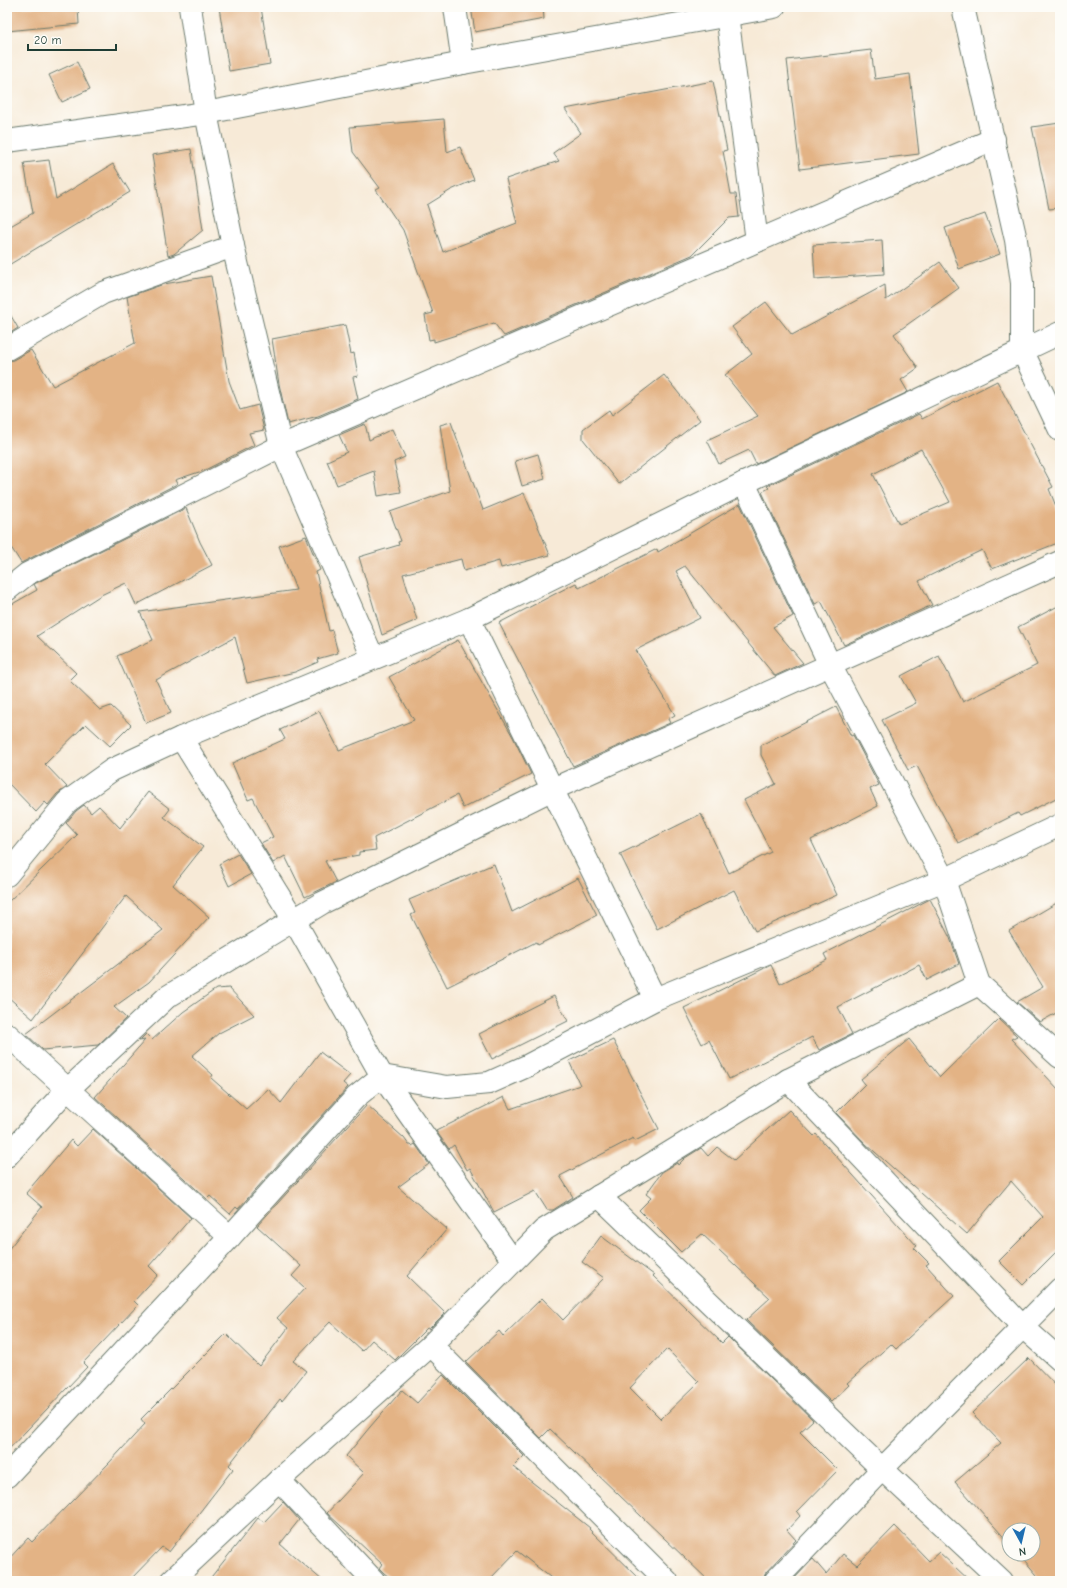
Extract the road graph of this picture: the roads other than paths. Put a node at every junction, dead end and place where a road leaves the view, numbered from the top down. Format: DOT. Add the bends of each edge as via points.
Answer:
graph roads {
  1 [pos="190,7"];
  2 [pos="455,7"];
  3 [pos="774,7"];
  4 [pos="963,7"];
  5 [pos="726,12"];
  6 [pos="463,63"];
  7 [pos="206,114"];
  8 [pos="994,139"];
  9 [pos="7,141"];
  10 [pos="757,241"];
  11 [pos="233,246"];
  12 [pos="1060,333"];
  13 [pos="7,350"];
  14 [pos="1022,350"];
  15 [pos="1060,430"];
  16 [pos="281,446"];
  17 [pos="744,483"];
  18 [pos="1060,562"];
  19 [pos="7,590"];
  20 [pos="469,619"];
  21 [pos="373,658"];
  22 [pos="830,665"];
  23 [pos="181,738"];
  24 [pos="553,789"];
  25 [pos="1060,825"];
  26 [pos="7,875"];
  27 [pos="944,880"];
  28 [pos="294,920"];
  29 [pos="979,984"];
  30 [pos="655,999"];
  31 [pos="7,1034"];
  32 [pos="1060,1057"];
  33 [pos="382,1076"];
  34 [pos="788,1080"];
  35 [pos="68,1089"];
  36 [pos="7,1156"];
  37 [pos="599,1196"];
  38 [pos="230,1237"];
  39 [pos="513,1261"];
  40 [pos="1060,1289"];
  41 [pos="1024,1327"];
  42 [pos="431,1345"];
  43 [pos="1060,1360"];
  44 [pos="882,1469"];
  45 [pos="7,1476"];
  46 [pos="279,1480"];
  47 [pos="171,1581"];
  48 [pos="374,1581"];
  49 [pos="667,1581"];
  50 [pos="775,1581"];
  51 [pos="1002,1581"];
  1 -- 7 [label="street"];
  2 -- 6 [label="street"];
  3 -- 5 [label="street"];
  4 -- 8 [label="street"];
  5 -- 6 [label="street"];
  5 -- 10 [label="street"];
  6 -- 7 [label="street"];
  7 -- 9 [label="street"];
  7 -- 11 [label="street"];
  8 -- 10 [label="street"];
  8 -- 14 [label="street" via="1016,240 1022,283"];
  10 -- 16 [label="street"];
  11 -- 13 [label="street" via="103,293"];
  11 -- 16 [label="street"];
  12 -- 14 [label="street"];
  14 -- 15 [label="street"];
  14 -- 17 [label="street"];
  16 -- 19 [label="street" via="27,574"];
  16 -- 21 [label="street"];
  17 -- 20 [label="street"];
  17 -- 22 [label="street"];
  18 -- 22 [label="street"];
  20 -- 21 [label="street"];
  20 -- 24 [label="street"];
  21 -- 23 [label="street"];
  22 -- 24 [label="street"];
  22 -- 27 [label="street"];
  23 -- 26 [label="street" via="112,770 67,802"];
  23 -- 28 [label="street"];
  24 -- 28 [label="street"];
  24 -- 30 [label="street"];
  25 -- 27 [label="street"];
  27 -- 29 [label="street"];
  27 -- 30 [label="street"];
  28 -- 33 [label="street"];
  28 -- 35 [label="street" via="167,997"];
  29 -- 32 [label="street"];
  29 -- 34 [label="street"];
  30 -- 33 [label="street" via="489,1083 446,1087"];
  31 -- 35 [label="street"];
  33 -- 38 [label="street" via="356,1097"];
  33 -- 39 [label="street"];
  34 -- 37 [label="street"];
  34 -- 41 [label="street"];
  35 -- 36 [label="street"];
  35 -- 38 [label="street"];
  37 -- 39 [label="street" via="544,1230"];
  37 -- 44 [label="street"];
  38 -- 45 [label="street"];
  39 -- 42 [label="street"];
  40 -- 41 [label="street"];
  41 -- 43 [label="street"];
  41 -- 44 [label="street"];
  42 -- 46 [label="street"];
  42 -- 49 [label="street"];
  44 -- 50 [label="street"];
  44 -- 51 [label="street"];
  46 -- 47 [label="street"];
  46 -- 48 [label="street"];
}
